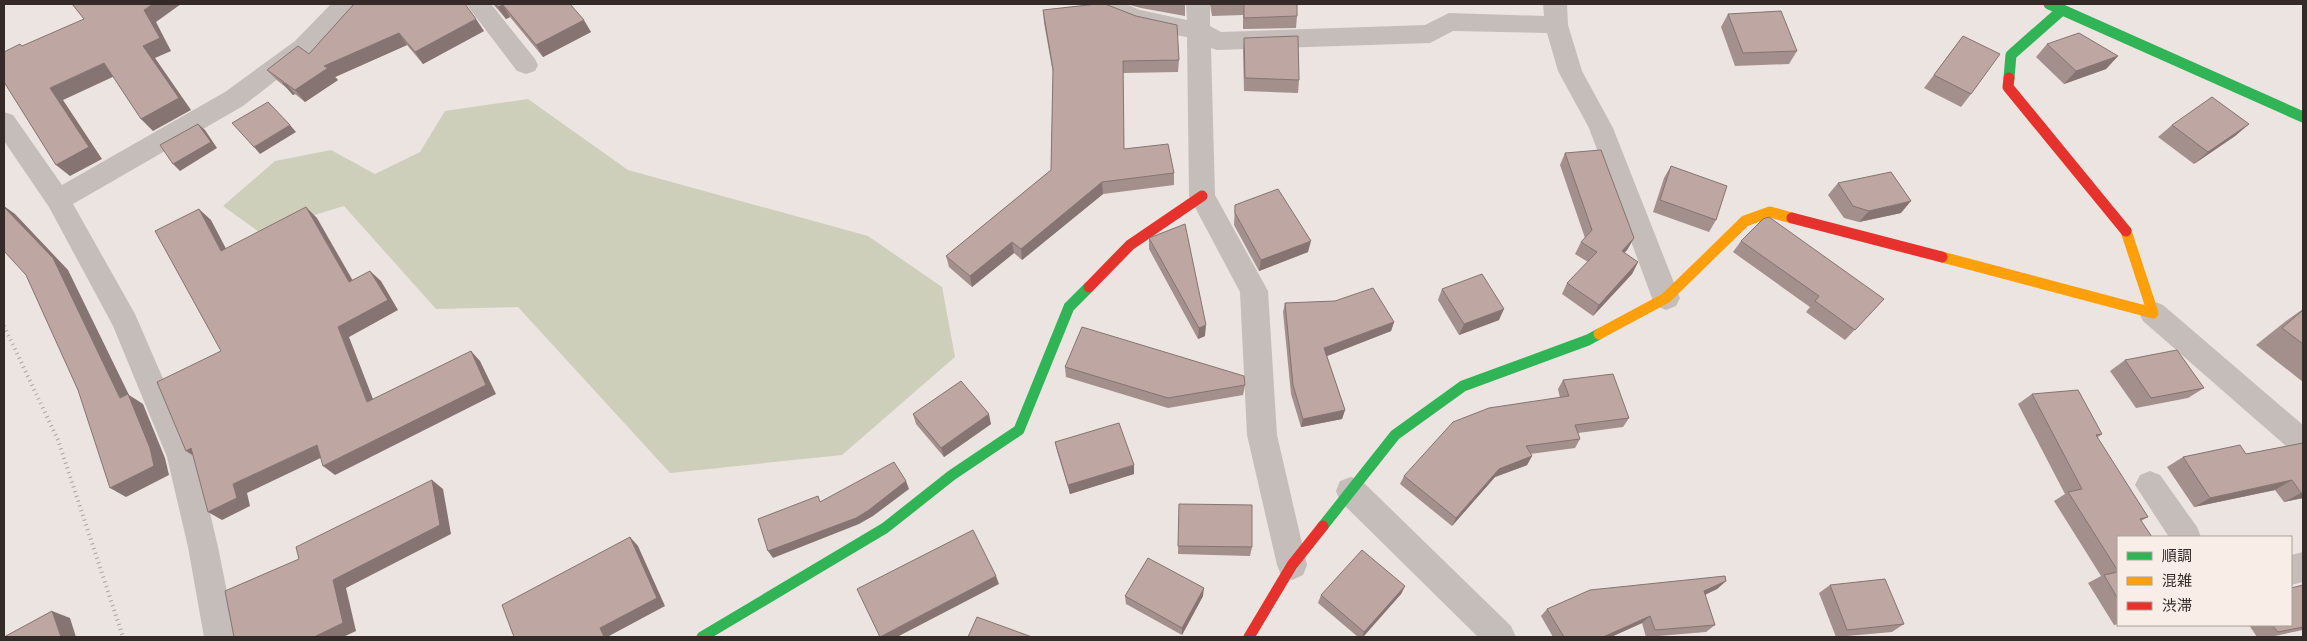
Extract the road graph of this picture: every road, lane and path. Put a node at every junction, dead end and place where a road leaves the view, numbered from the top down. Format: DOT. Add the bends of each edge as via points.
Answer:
graph roads {
  1 [pos="345,4"];
  2 [pos="478,4"];
  3 [pos="1106,4"];
  4 [pos="1198,4"];
  5 [pos="2049,4"];
  6 [pos="2062,10"];
  7 [pos="1555,14"];
  8 [pos="1199,31"];
  9 [pos="526,65"];
  10 [pos="2303,117"];
  11 [pos="4,122"];
  12 [pos="1202,196"];
  13 [pos="58,200"];
  14 [pos="1666,298"];
  15 [pos="2153,313"];
  16 [pos="2303,442"];
  17 [pos="2150,485"];
  18 [pos="1350,491"];
  19 [pos="2185,536"];
  20 [pos="1292,565"];
  21 [pos="220,637"];
  22 [pos="702,637"];
  23 [pos="1249,637"];
  24 [pos="1500,637"];
  1 -- 13 [label="street" via="303,47 234,99"];
  2 -- 9 [label="street"];
  3 -- 8 [label="street" via="1135,18"];
  4 -- 8 [label="street"];
  5 -- 6 [label="street"];
  6 -- 10 [label="street"];
  6 -- 15 [label="street" via="2011,54 2008,88 2127,232"];
  7 -- 8 [label="street" via="1449,22 1430,34 1217,41"];
  7 -- 14 [label="street" via="1570,71 1601,128"];
  8 -- 12 [label="street"];
  11 -- 13 [label="street"];
  12 -- 20 [label="street" via="1254,291 1262,436"];
  12 -- 22 [label="street" via="1130,245 1069,307 1019,430 952,475 886,528"];
  13 -- 21 [label="street" via="125,322 182,457"];
  14 -- 15 [label="street" via="1746,220 1770,212"];
  14 -- 18 [label="street" via="1588,340 1462,386 1395,435"];
  15 -- 16 [label="street"];
  17 -- 19 [label="street"];
  18 -- 20 [label="street"];
  18 -- 24 [label="street"];
  20 -- 23 [label="street"];
}
